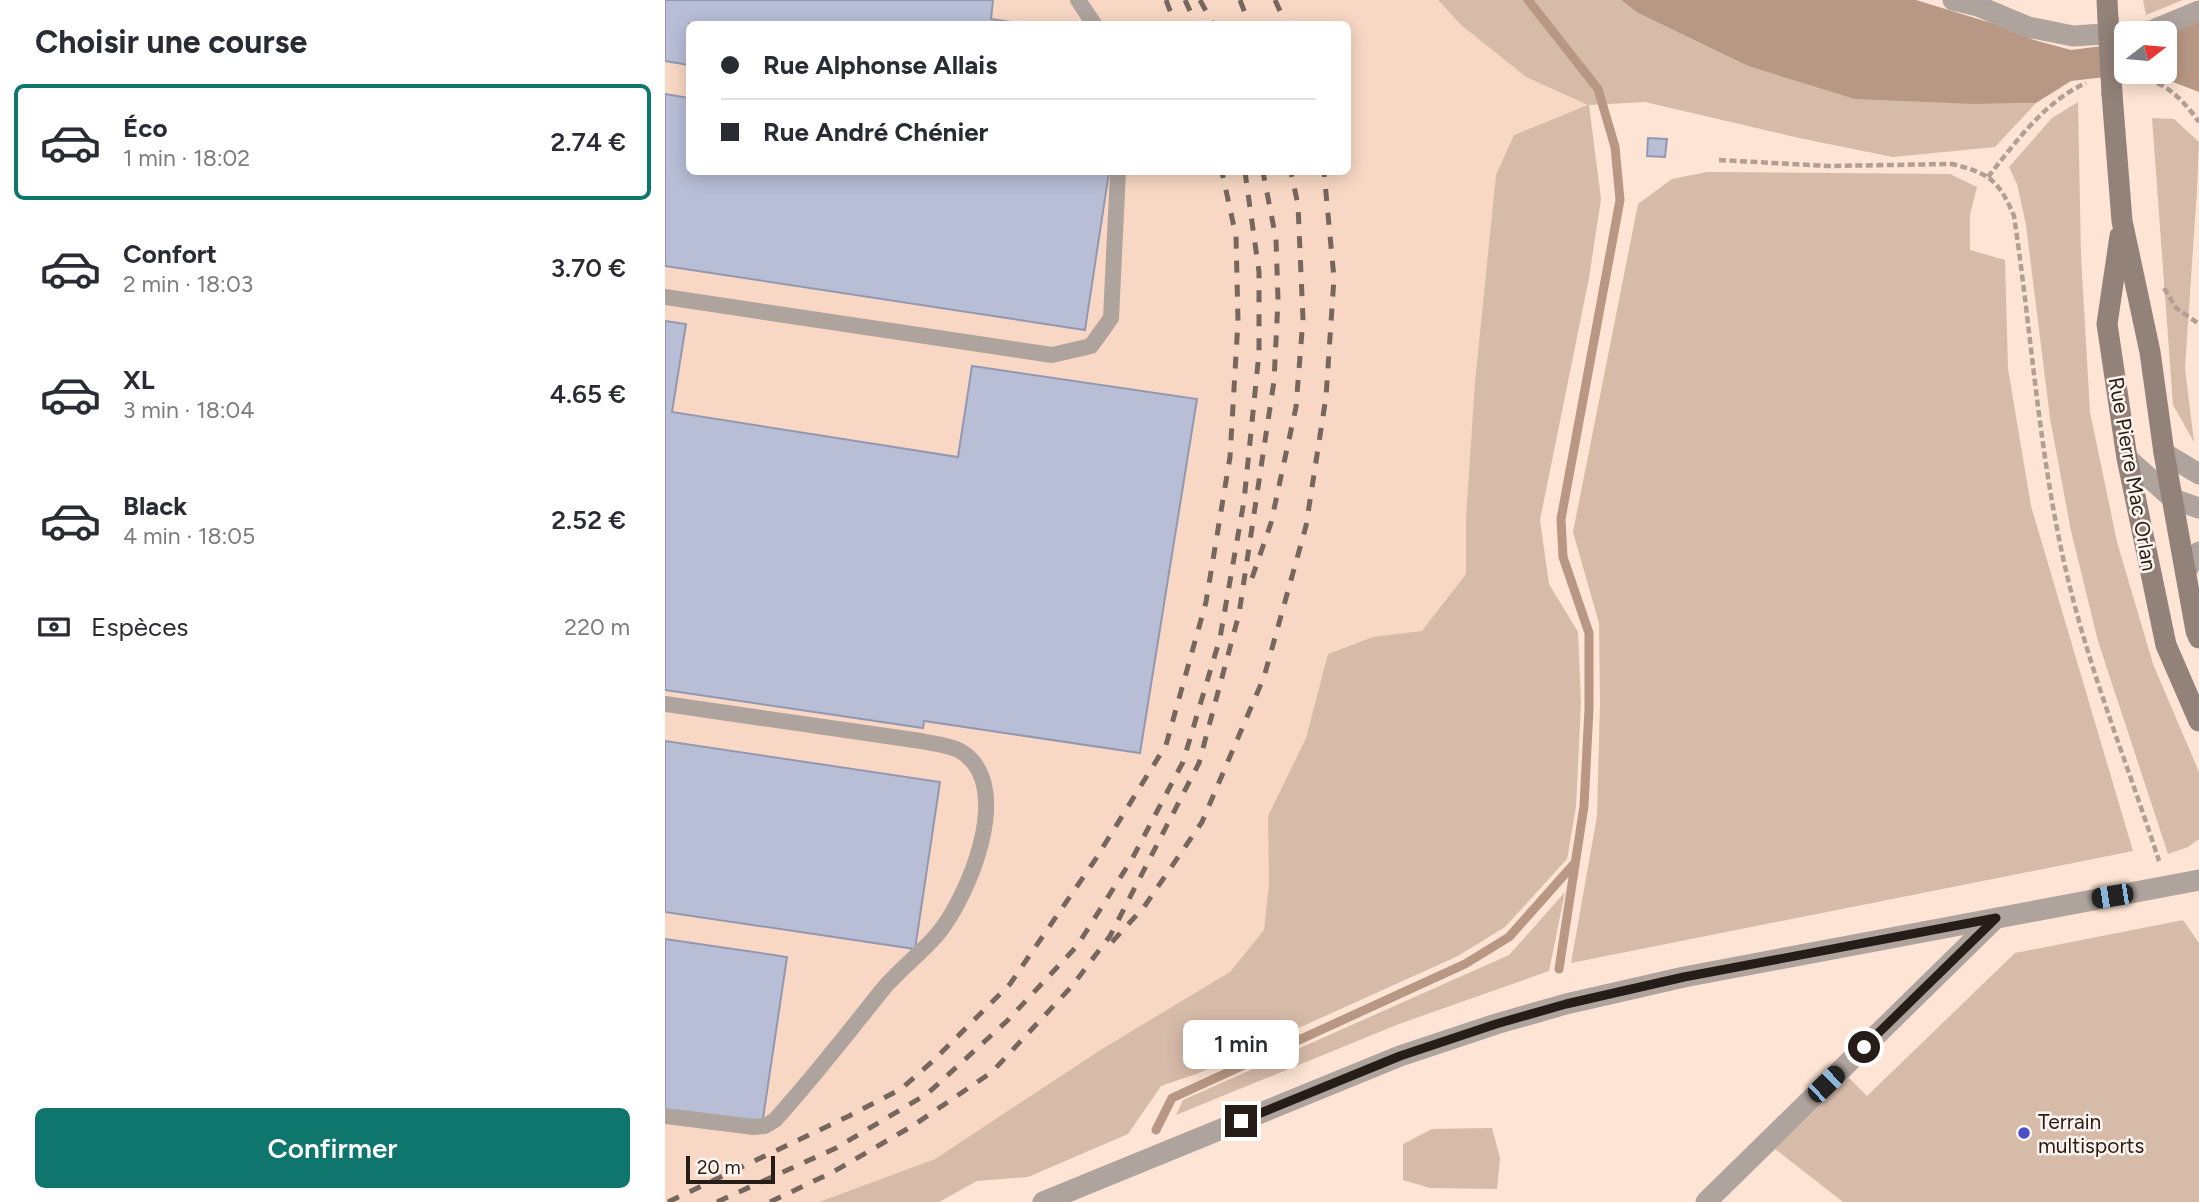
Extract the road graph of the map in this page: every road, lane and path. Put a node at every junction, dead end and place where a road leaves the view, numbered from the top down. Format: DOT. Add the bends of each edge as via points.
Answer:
graph roads {
  1 [pos="1078,0"];
  2 [pos="1953,0"];
  3 [pos="2107,10"];
  4 [pos="2199,11"];
  5 [pos="1092,21"];
  6 [pos="1719,160"];
  7 [pos="1118,175"];
  8 [pos="2122,220"];
  9 [pos="665,297"];
  10 [pos="2164,453"];
  11 [pos="2127,458"];
  12 [pos="2199,474"];
  13 [pos="2173,499"];
  14 [pos="2199,508"];
  15 [pos="2199,552"];
  16 [pos="2186,571"];
  17 [pos="2199,638"];
  18 [pos="665,704"];
  19 [pos="2199,721"];
  20 [pos="2161,867"];
  21 [pos="2199,880"];
  22 [pos="1996,918"];
  23 [pos="665,1116"];
  24 [pos="1043,1202"];
  25 [pos="1706,1202"];
  1 -- 5 [label="lane"];
  2 -- 4 [label="street" via="2028,27 2073,36 2151,31"];
  3 -- 8 [label="main road, Rue Pierre Mac Orlan, bridge"];
  6 -- 20 [label="path" via="1828,166 1952,164 1997,184 2014,216 2043,442 2073,598"];
  7 -- 9 [label="lane" via="1111,318 1091,346 1052,355"];
  8 -- 10 [label="main road, Rue Pierre Mac Orlan" via="2150,352"];
  8 -- 11 [label="main road, Rue Pierre Mac Orlan" via="2108,324"];
  10 -- 12 [label="street"];
  10 -- 13 [label="main road, Rue Pierre Mac Orlan"];
  11 -- 13 [label="street"];
  11 -- 19 [label="main road, Rue Pierre Mac Orlan" via="2167,645"];
  13 -- 14 [label="street"];
  13 -- 16 [label="main road, Rue Pierre Mac Orlan"];
  15 -- 16 [label="street"];
  16 -- 17 [label="main road, Rue Pierre Mac Orlan"];
  18 -- 23 [label="lane" via="945,746 962,752 978,769 986,810 981,846 968,882 936,936 896,973 775,1120 754,1128"];
  21 -- 22 [label="street"];
  22 -- 24 [label="street" via="1684,977 1496,1024 1400,1056"];
  22 -- 25 [label="street"];
}
